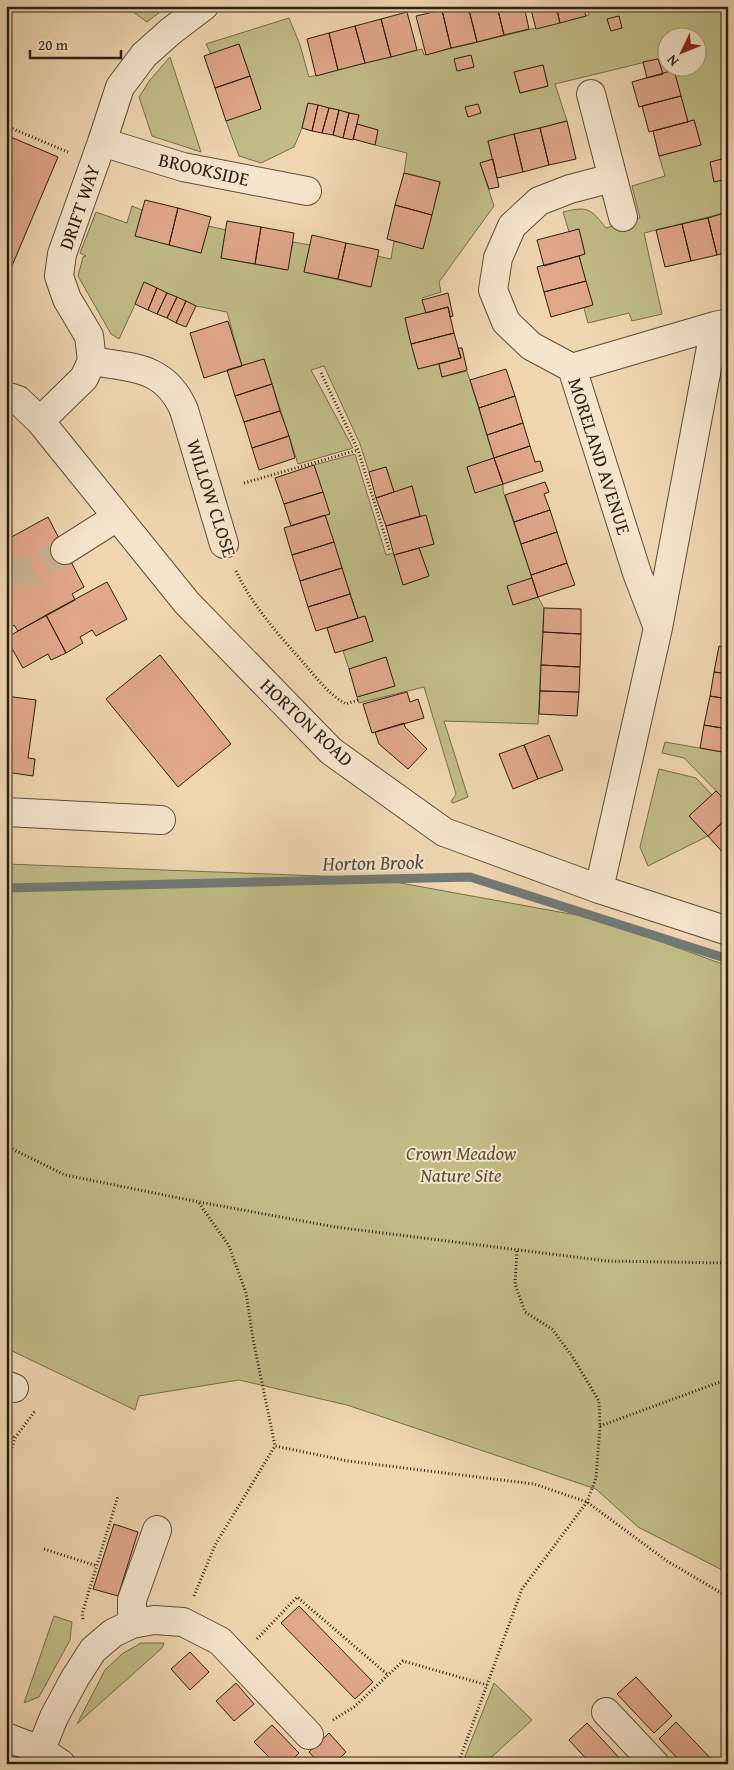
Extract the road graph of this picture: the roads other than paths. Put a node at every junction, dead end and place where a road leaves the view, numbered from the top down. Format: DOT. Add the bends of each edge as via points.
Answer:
graph roads {
  1 [pos="204,6"];
  2 [pos="590,94"];
  3 [pos="98,153"];
  4 [pos="612,178"];
  5 [pos="307,192"];
  6 [pos="623,217"];
  7 [pos="721,324"];
  8 [pos="92,361"];
  9 [pos="572,368"];
  10 [pos="6,396"];
  11 [pos="40,421"];
  12 [pos="117,517"];
  13 [pos="224,544"];
  14 [pos="66,550"];
  15 [pos="658,628"];
  16 [pos="6,812"];
  17 [pos="161,820"];
  18 [pos="599,889"];
  19 [pos="728,931"];
  20 [pos="156,1530"];
  21 [pos="132,1624"];
  22 [pos="606,1712"];
  23 [pos="309,1735"];
  24 [pos="6,1737"];
  25 [pos="45,1759"];
  26 [pos="655,1764"];
  1 -- 3 [label="street, DRIFT WAY" via="144,55 120,87"];
  2 -- 4 [label="street"];
  3 -- 5 [label="street, BROOKSIDE"];
  3 -- 8 [label="street, DRIFT WAY" via="62,254 59,276 67,299 88,336"];
  4 -- 6 [label="street"];
  4 -- 9 [label="street" via="539,201 512,226 498,258 493,290 506,322 531,346"];
  7 -- 9 [label="street, MORELAND AVENUE"];
  7 -- 15 [label="street, MORELAND AVENUE"];
  8 -- 11 [label="street" via="84,378"];
  8 -- 13 [label="street, WILLOW CLOSE" via="141,369 156,375 178,397"];
  9 -- 15 [label="street, MORELAND AVENUE"];
  10 -- 11 [label="street, HORTON ROAD" via="18,400"];
  11 -- 12 [label="street, HORTON ROAD"];
  12 -- 14 [label="street"];
  12 -- 18 [label="street, HORTON ROAD" via="187,603 331,751 444,832"];
  15 -- 18 [label="street, MORELAND AVENUE"];
  16 -- 17 [label="street"];
  18 -- 19 [label="street, HORTON ROAD"];
  20 -- 21 [label="street" via="132,1600"];
  21 -- 23 [label="street" via="154,1620 183,1622 220,1641"];
  21 -- 25 [label="street" via="113,1633 93,1650 74,1678 54,1717"];
  22 -- 26 [label="street"];
  24 -- 25 [label="street"];
}
